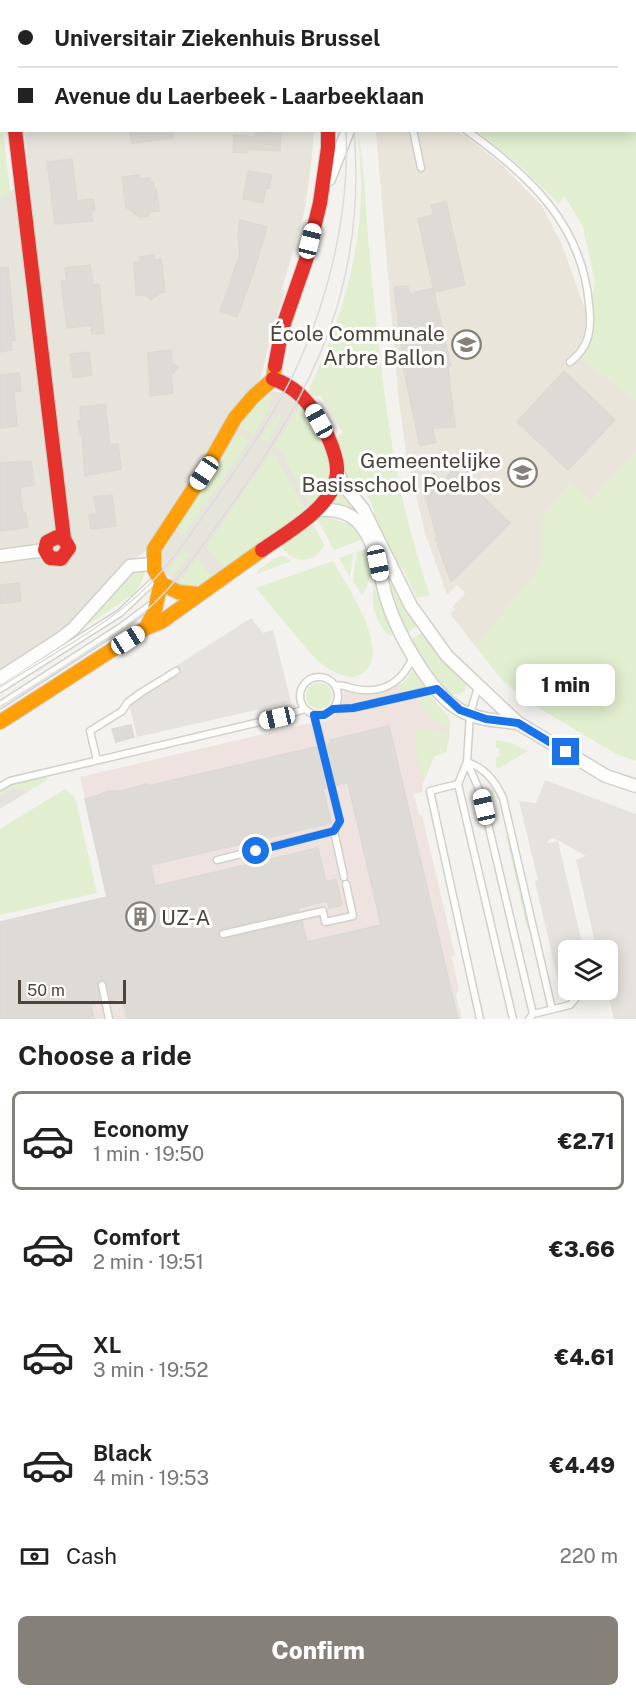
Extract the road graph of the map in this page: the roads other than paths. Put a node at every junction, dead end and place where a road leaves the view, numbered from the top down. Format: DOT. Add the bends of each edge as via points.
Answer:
graph roads {
  1 [pos="15,132"];
  2 [pos="328,132"];
  3 [pos="347,132"];
  4 [pos="413,132"];
  5 [pos="468,132"];
  6 [pos="421,168"];
  7 [pos="320,203"];
  8 [pos="570,362"];
  9 [pos="273,380"];
  10 [pos="337,468"];
  11 [pos="318,510"];
  12 [pos="64,539"];
  13 [pos="45,550"];
  14 [pos="0,556"];
  15 [pos="151,564"];
  16 [pos="161,586"];
  17 [pos="198,594"];
  18 [pos="146,628"];
  19 [pos="413,656"];
  20 [pos="176,671"];
  21 [pos="0,678"];
  22 [pos="335,685"];
  23 [pos="478,687"];
  24 [pos="0,689"];
  25 [pos="437,689"];
  26 [pos="0,705"];
  27 [pos="305,709"];
  28 [pos="333,709"];
  29 [pos="470,714"];
  30 [pos="314,715"];
  31 [pos="0,722"];
  32 [pos="518,723"];
  33 [pos="97,760"];
  34 [pos="467,762"];
  35 [pos="458,784"];
  36 [pos="636,786"];
  37 [pos="0,787"];
  38 [pos="334,831"];
  39 [pos="217,860"];
  40 [pos="223,934"];
  41 [pos="102,985"];
  42 [pos="575,1000"];
  43 [pos="552,1009"];
  44 [pos="531,1016"];
  45 [pos="109,1019"];
  46 [pos="480,1019"];
  47 [pos="513,1019"];
  1 -- 12 [label="street"];
  2 -- 7 [label="street"];
  3 -- 7 [label="street"];
  4 -- 6 [label="lane"];
  5 -- 8 [label="lane" via="530,183 556,211 575,246 587,281 591,322 588,340"];
  7 -- 9 [label="street" via="282,330"];
  9 -- 10 [label="street" via="288,385 306,399 327,436"];
  9 -- 15 [label="street" via="236,418 157,542"];
  10 -- 11 [label="street" via="329,493"];
  10 -- 23 [label="street" via="342,483 363,509 411,606 447,656"];
  11 -- 17 [label="street"];
  11 -- 19 [label="street" via="346,514 364,531 378,563 390,609"];
  12 -- 13 [label="street" via="50,540"];
  12 -- 13 [label="street" via="69,548 65,558 53,560"];
  13 -- 14 [label="street"];
  15 -- 16 [label="street"];
  15 -- 21 [label="street" via="130,566 73,628"];
  16 -- 17 [label="street" via="181,594"];
  16 -- 18 [label="street"];
  16 -- 24 [label="lane"];
  16 -- 26 [label="lane" via="121,627"];
  17 -- 18 [label="street" via="161,622"];
  18 -- 31 [label="street"];
  19 -- 22 [label="lane" via="400,679 391,684 364,690"];
  19 -- 25 [label="street"];
  20 -- 33 [label="lane" via="90,731"];
  22 -- 27 [label="lane" via="322,677 307,681 300,695"];
  22 -- 28 [label="lane" via="338,700"];
  23 -- 29 [label="lane"];
  23 -- 32 [label="street"];
  25 -- 28 [label="lane"];
  25 -- 29 [label="street"];
  27 -- 30 [label="lane"];
  27 -- 33 [label="lane"];
  28 -- 30 [label="lane" via="324,715"];
  29 -- 32 [label="street"];
  29 -- 34 [label="lane"];
  30 -- 38 [label="lane" via="340,821"];
  32 -- 36 [label="street" via="606,776"];
  33 -- 37 [label="lane" via="10,781"];
  34 -- 35 [label="lane"];
  34 -- 43 [label="lane" via="480,766 503,798"];
  34 -- 44 [label="lane" via="481,794"];
  35 -- 46 [label="lane" via="429,791"];
  35 -- 47 [label="lane"];
  38 -- 39 [label="lane"];
  38 -- 40 [label="lane" via="353,915 325,922 323,911"];
  41 -- 45 [label="lane"];
  42 -- 43 [label="lane"];
  43 -- 44 [label="lane"];
}
